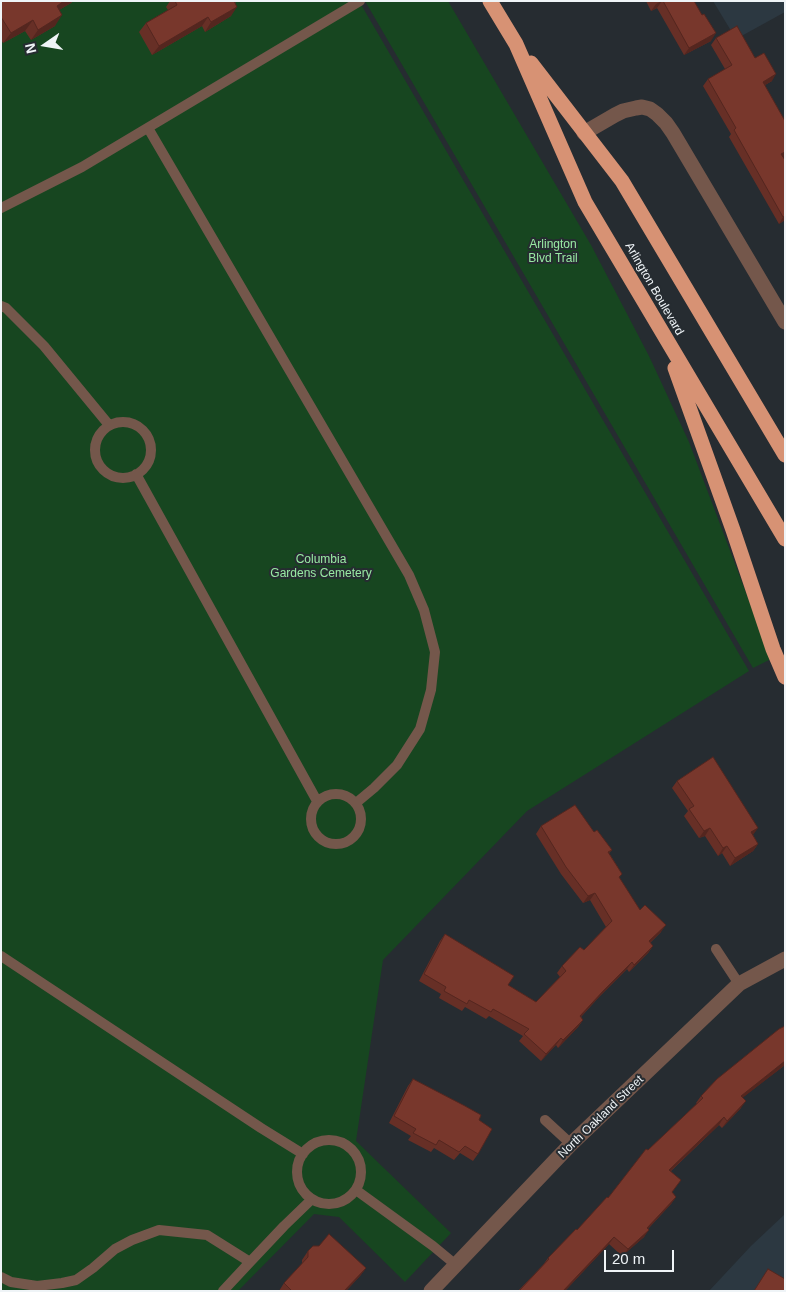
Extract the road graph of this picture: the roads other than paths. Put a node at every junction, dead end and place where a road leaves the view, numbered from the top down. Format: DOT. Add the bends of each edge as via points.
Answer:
graph roads {
  1 [pos="360,1"];
  2 [pos="490,1"];
  3 [pos="516,44"];
  4 [pos="148,128"];
  5 [pos="584,133"];
  6 [pos="1,208"];
  7 [pos="1,306"];
  8 [pos="785,322"];
  9 [pos="663,335"];
  10 [pos="762,417"];
  11 [pos="109,425"];
  12 [pos="785,443"];
  13 [pos="785,455"];
  14 [pos="136,474"];
  15 [pos="785,538"];
  16 [pos="785,677"];
  17 [pos="317,801"];
  18 [pos="356,803"];
  19 [pos="716,949"];
  20 [pos="1,956"];
  21 [pos="785,959"];
  22 [pos="739,984"];
  23 [pos="545,1120"];
  24 [pos="571,1144"];
  25 [pos="303,1154"];
  26 [pos="356,1190"];
  27 [pos="312,1199"];
  28 [pos="250,1262"];
  29 [pos="456,1265"];
  30 [pos="1,1278"];
  31 [pos="223,1291"];
  32 [pos="431,1291"];
  1 -- 4 [label="lane"];
  2 -- 3 [label="highway, Arlington Boulevard"];
  3 -- 5 [label="highway, Arlington Boulevard"];
  3 -- 9 [label="highway, Arlington Boulevard" via="585,202"];
  4 -- 6 [label="lane" via="82,167"];
  4 -- 18 [label="lane" via="409,575 424,610 435,652 431,690 420,729 397,766"];
  5 -- 8 [label="street" via="623,111 642,106 666,122"];
  5 -- 10 [label="highway, Arlington Boulevard" via="622,181"];
  7 -- 11 [label="lane" via="44,346"];
  9 -- 15 [label="highway, Arlington Boulevard"];
  9 -- 16 [label="highway"];
  10 -- 12 [label="highway"];
  10 -- 13 [label="highway, Arlington Boulevard"];
  11 -- 14 [label="lane" via="96,440 96,459 108,474 127,477"];
  11 -- 14 [label="lane" via="117,422 134,424 147,436 150,444 148,462"];
  14 -- 17 [label="lane"];
  17 -- 18 [label="lane" via="332,793 341,793"];
  17 -- 18 [label="lane" via="312,808 310,824 318,837 332,844 348,841 360,828 360,811"];
  19 -- 22 [label="lane"];
  20 -- 25 [label="lane"];
  21 -- 22 [label="street, North Oakland Street"];
  22 -- 24 [label="street, North Oakland Street"];
  23 -- 24 [label="lane"];
  24 -- 29 [label="street, North Oakland Street"];
  25 -- 26 [label="lane" via="321,1142 342,1143 351,1149 361,1168"];
  25 -- 27 [label="lane" via="297,1173 304,1192"];
  26 -- 27 [label="lane" via="341,1202 321,1203"];
  26 -- 29 [label="lane"];
  27 -- 28 [label="lane"];
  28 -- 30 [label="lane" via="207,1235 159,1230 115,1250 76,1280 37,1286"];
  28 -- 31 [label="lane"];
  29 -- 32 [label="street, North Oakland Street"];
}
